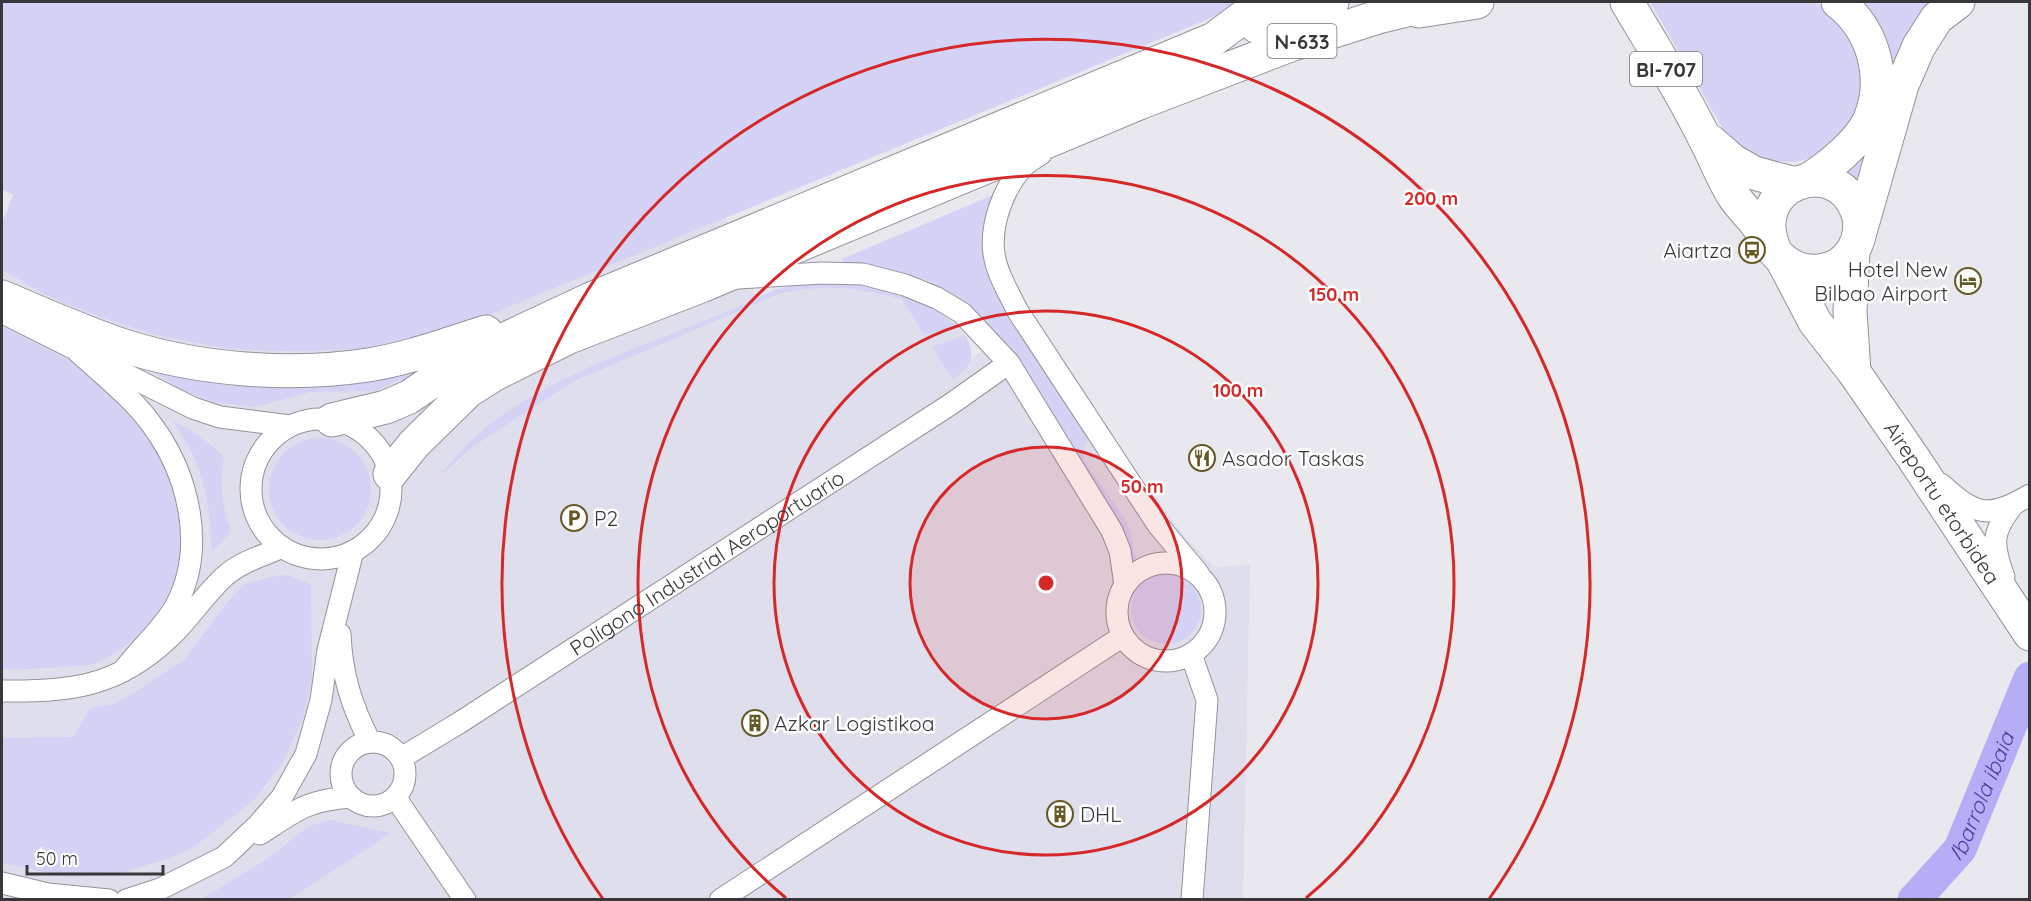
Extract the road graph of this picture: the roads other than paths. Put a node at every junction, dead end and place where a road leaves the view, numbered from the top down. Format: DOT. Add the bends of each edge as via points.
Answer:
graph roads {
  1 [pos="1277,2"];
  2 [pos="1332,2"];
  3 [pos="1440,2"];
  4 [pos="1477,2"];
  5 [pos="1627,2"];
  6 [pos="1838,2"];
  7 [pos="1958,2"];
  8 [pos="1378,17"];
  9 [pos="1214,39"];
  10 [pos="1070,131"];
  11 [pos="1704,136"];
  12 [pos="1801,182"];
  13 [pos="1856,245"];
  14 [pos="1779,256"];
  15 [pos="717,279"];
  16 [pos="2,297"];
  17 [pos="591,299"];
  18 [pos="2,312"];
  19 [pos="77,351"];
  20 [pos="1009,363"];
  21 [pos="1854,372"];
  22 [pos="332,420"];
  23 [pos="290,426"];
  24 [pos="1914,459"];
  25 [pos="390,474"];
  26 [pos="2022,499"];
  27 [pos="282,548"];
  28 [pos="353,551"];
  29 [pos="1198,573"];
  30 [pos="1125,585"];
  31 [pos="339,604"];
  32 [pos="2024,626"];
  33 [pos="1124,636"];
  34 [pos="1191,654"];
  35 [pos="123,671"];
  36 [pos="2,691"];
  37 [pos="370,741"];
  38 [pos="401,758"];
  39 [pos="351,797"];
  40 [pos="395,797"];
  41 [pos="224,857"];
  42 [pos="2,883"];
  43 [pos="110,900"];
  44 [pos="126,900"];
  45 [pos="465,900"];
  46 [pos="720,900"];
  47 [pos="1192,900"];
  1 -- 9 [label="main road" via="1242,18"];
  2 -- 9 [label="main road, N-633"];
  3 -- 8 [label="main road, N-633"];
  4 -- 8 [label="main road"];
  5 -- 11 [label="main road, BI-707"];
  6 -- 12 [label="main road" via="1852,12 1867,34 1875,58 1876,92 1869,120 1855,140 1830,167"];
  7 -- 13 [label="main road" via="1937,18 1902,85"];
  8 -- 10 [label="main road, N-633" via="1293,44"];
  9 -- 17 [label="main road"];
  10 -- 15 [label="main road"];
  10 -- 29 [label="street" via="1022,168 1003,197 994,229 994,254 1017,310 1158,525"];
  11 -- 12 [label="main road, BI-707" via="1754,173"];
  11 -- 14 [label="main road, BI-707" via="1736,198"];
  12 -- 13 [label="main road, BI-707" via="1821,180 1845,191 1859,213"];
  12 -- 14 [label="main road, BI-707" via="1784,191 1769,213 1769,238"];
  13 -- 14 [label="main road" via="1844,261 1820,272 1801,270"];
  13 -- 21 [label="main road, BI-707" via="1850,311"];
  14 -- 21 [label="main road, BI-707" via="1815,322"];
  15 -- 20 [label="street" via="863,274 905,285 962,314"];
  15 -- 25 [label="main road" via="569,337 493,375 440,417"];
  16 -- 17 [label="main road" via="125,346 166,357 257,369 314,370 407,357"];
  17 -- 22 [label="main road" via="469,356 409,397"];
  18 -- 19 [label="street"];
  19 -- 23 [label="street" via="193,408 219,417"];
  19 -- 35 [label="street" via="151,423 169,450 183,484 190,519 191,553 176,606"];
  20 -- 30 [label="street" via="1112,531 1120,551"];
  20 -- 38 [label="street, Polígono Industrial Aeroportuario"];
  21 -- 24 [label="main road, Aireportu etorbidea / BI-707"];
  22 -- 23 [label="street" via="303,421"];
  22 -- 25 [label="street" via="348,424 375,444"];
  23 -- 27 [label="street" via="262,450 251,485 258,520"];
  24 -- 26 [label="street" via="1978,511 1990,511"];
  24 -- 32 [label="main road, Aireportu etorbidea"];
  25 -- 28 [label="street" via="388,511 368,541"];
  26 -- 32 [label="street" via="2003,517 1994,546"];
  27 -- 28 [label="street" via="305,557 329,559"];
  27 -- 35 [label="street" via="225,575 170,637"];
  28 -- 31 [label="street"];
  29 -- 30 [label="street" via="1175,563 1162,563 1141,570"];
  29 -- 34 [label="street" via="1208,585 1216,615 1204,644"];
  30 -- 33 [label="street" via="1117,610"];
  31 -- 37 [label="street" via="346,687"];
  31 -- 41 [label="street" via="321,700 306,754 282,796"];
  33 -- 34 [label="street" via="1146,657 1177,660"];
  33 -- 46 [label="street"];
  34 -- 47 [label="street" via="1207,700"];
  35 -- 36 [label="street" via="73,689"];
  37 -- 38 [label="street" via="393,748"];
  37 -- 39 [label="street" via="349,752 343,763 341,775"];
  38 -- 40 [label="street" via="405,778"];
  39 -- 40 [label="street" via="373,806"];
  39 -- 41 [label="street" via="301,807"];
  40 -- 45 [label="street"];
  41 -- 44 [label="street" via="160,889"];
  42 -- 43 [label="street" via="48,894"];
}
